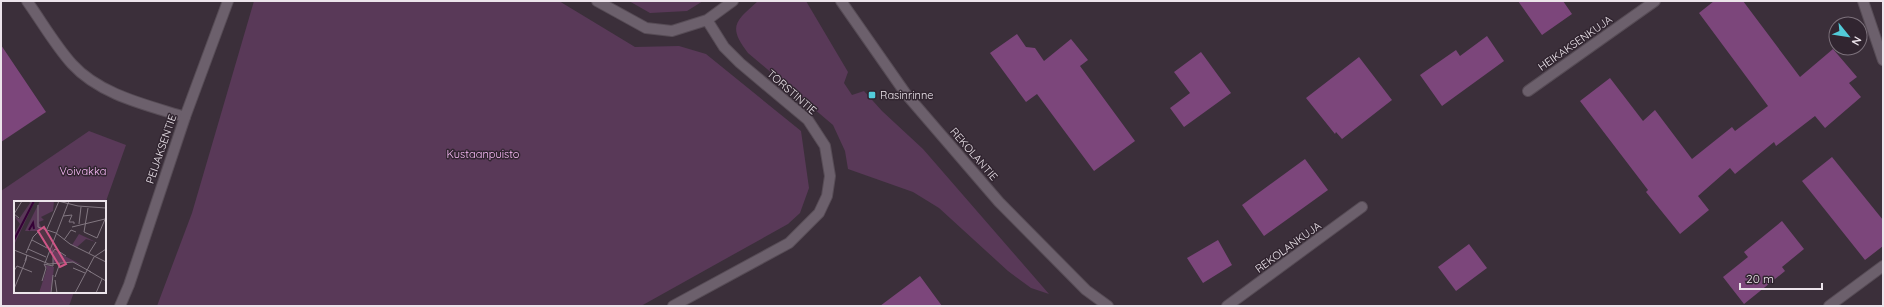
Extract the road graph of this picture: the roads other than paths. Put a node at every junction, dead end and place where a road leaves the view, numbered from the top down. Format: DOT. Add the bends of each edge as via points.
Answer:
graph roads {
  1 [pos="27,1"];
  2 [pos="228,1"];
  3 [pos="597,1"];
  4 [pos="732,1"];
  5 [pos="840,1"];
  6 [pos="1655,1"];
  7 [pos="1863,1"];
  8 [pos="707,20"];
  9 [pos="1883,60"];
  10 [pos="1528,91"];
  11 [pos="185,117"];
  12 [pos="1362,207"];
  13 [pos="1883,266"];
  14 [pos="120,306"];
  15 [pos="672,306"];
  16 [pos="1108,306"];
  17 [pos="1227,306"];
  18 [pos="1829,306"];
  1 -- 11 [label="street" via="72,64 89,79 143,104"];
  2 -- 11 [label="street, PEIJAKSENTIE"];
  3 -- 8 [label="street" via="646,28 672,31"];
  4 -- 8 [label="street"];
  5 -- 16 [label="street, REKOLANTIE" via="906,94 1000,202 1086,290"];
  6 -- 10 [label="street, HEIKAKSENKUJA"];
  7 -- 9 [label="street"];
  8 -- 15 [label="street, TORSTINTIE" via="724,47 740,64 808,120 825,146 830,176 827,196 819,213 789,243"];
  11 -- 14 [label="street, PEIJAKSENTIE"];
  12 -- 17 [label="street, REKOLANKUJA"];
  13 -- 18 [label="street"];
}
